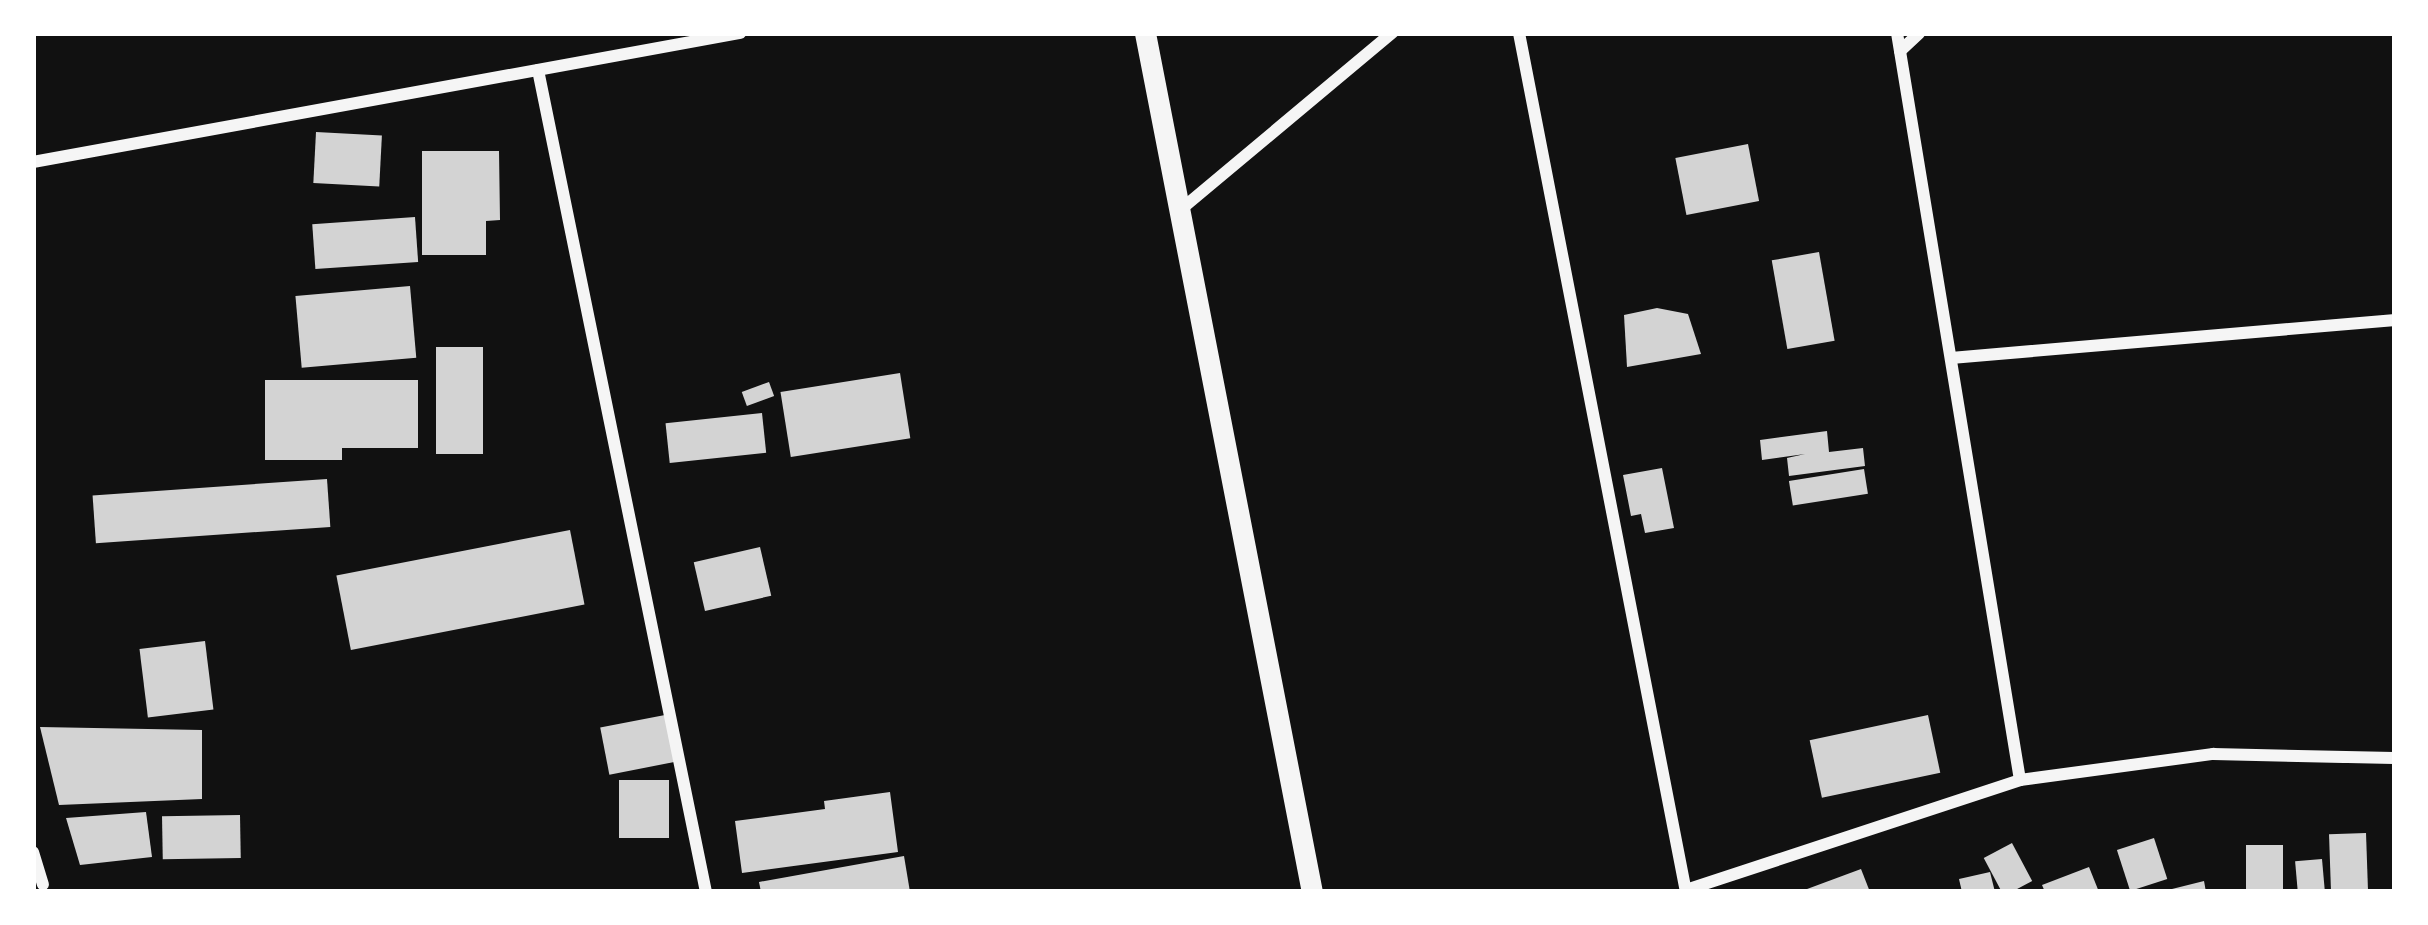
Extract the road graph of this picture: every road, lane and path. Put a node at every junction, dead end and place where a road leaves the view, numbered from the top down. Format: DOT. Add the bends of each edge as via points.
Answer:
graph roads {
  1 [pos="740,33"];
  2 [pos="1145,33"];
  3 [pos="1392,33"];
  4 [pos="1519,33"];
  5 [pos="1897,33"];
  6 [pos="1918,33"];
  7 [pos="1900,51"];
  8 [pos="538,70"];
  9 [pos="33,162"];
  10 [pos="1179,211"];
  11 [pos="2395,320"];
  12 [pos="1951,358"];
  13 [pos="2394,758"];
  14 [pos="2020,780"];
  15 [pos="33,852"];
  16 [pos="43,884"];
  17 [pos="1686,891"];
  18 [pos="706,892"];
  19 [pos="1312,892"];
  1 -- 8 [label="street"];
  2 -- 10 [label="street"];
  3 -- 10 [label="street"];
  4 -- 17 [label="street"];
  5 -- 7 [label="street"];
  6 -- 7 [label="street"];
  7 -- 12 [label="street"];
  8 -- 9 [label="street"];
  8 -- 18 [label="street"];
  10 -- 19 [label="street"];
  11 -- 12 [label="street"];
  12 -- 14 [label="street"];
  13 -- 14 [label="street" via="2212,754"];
  14 -- 17 [label="street"];
  15 -- 16 [label="street"];
}
